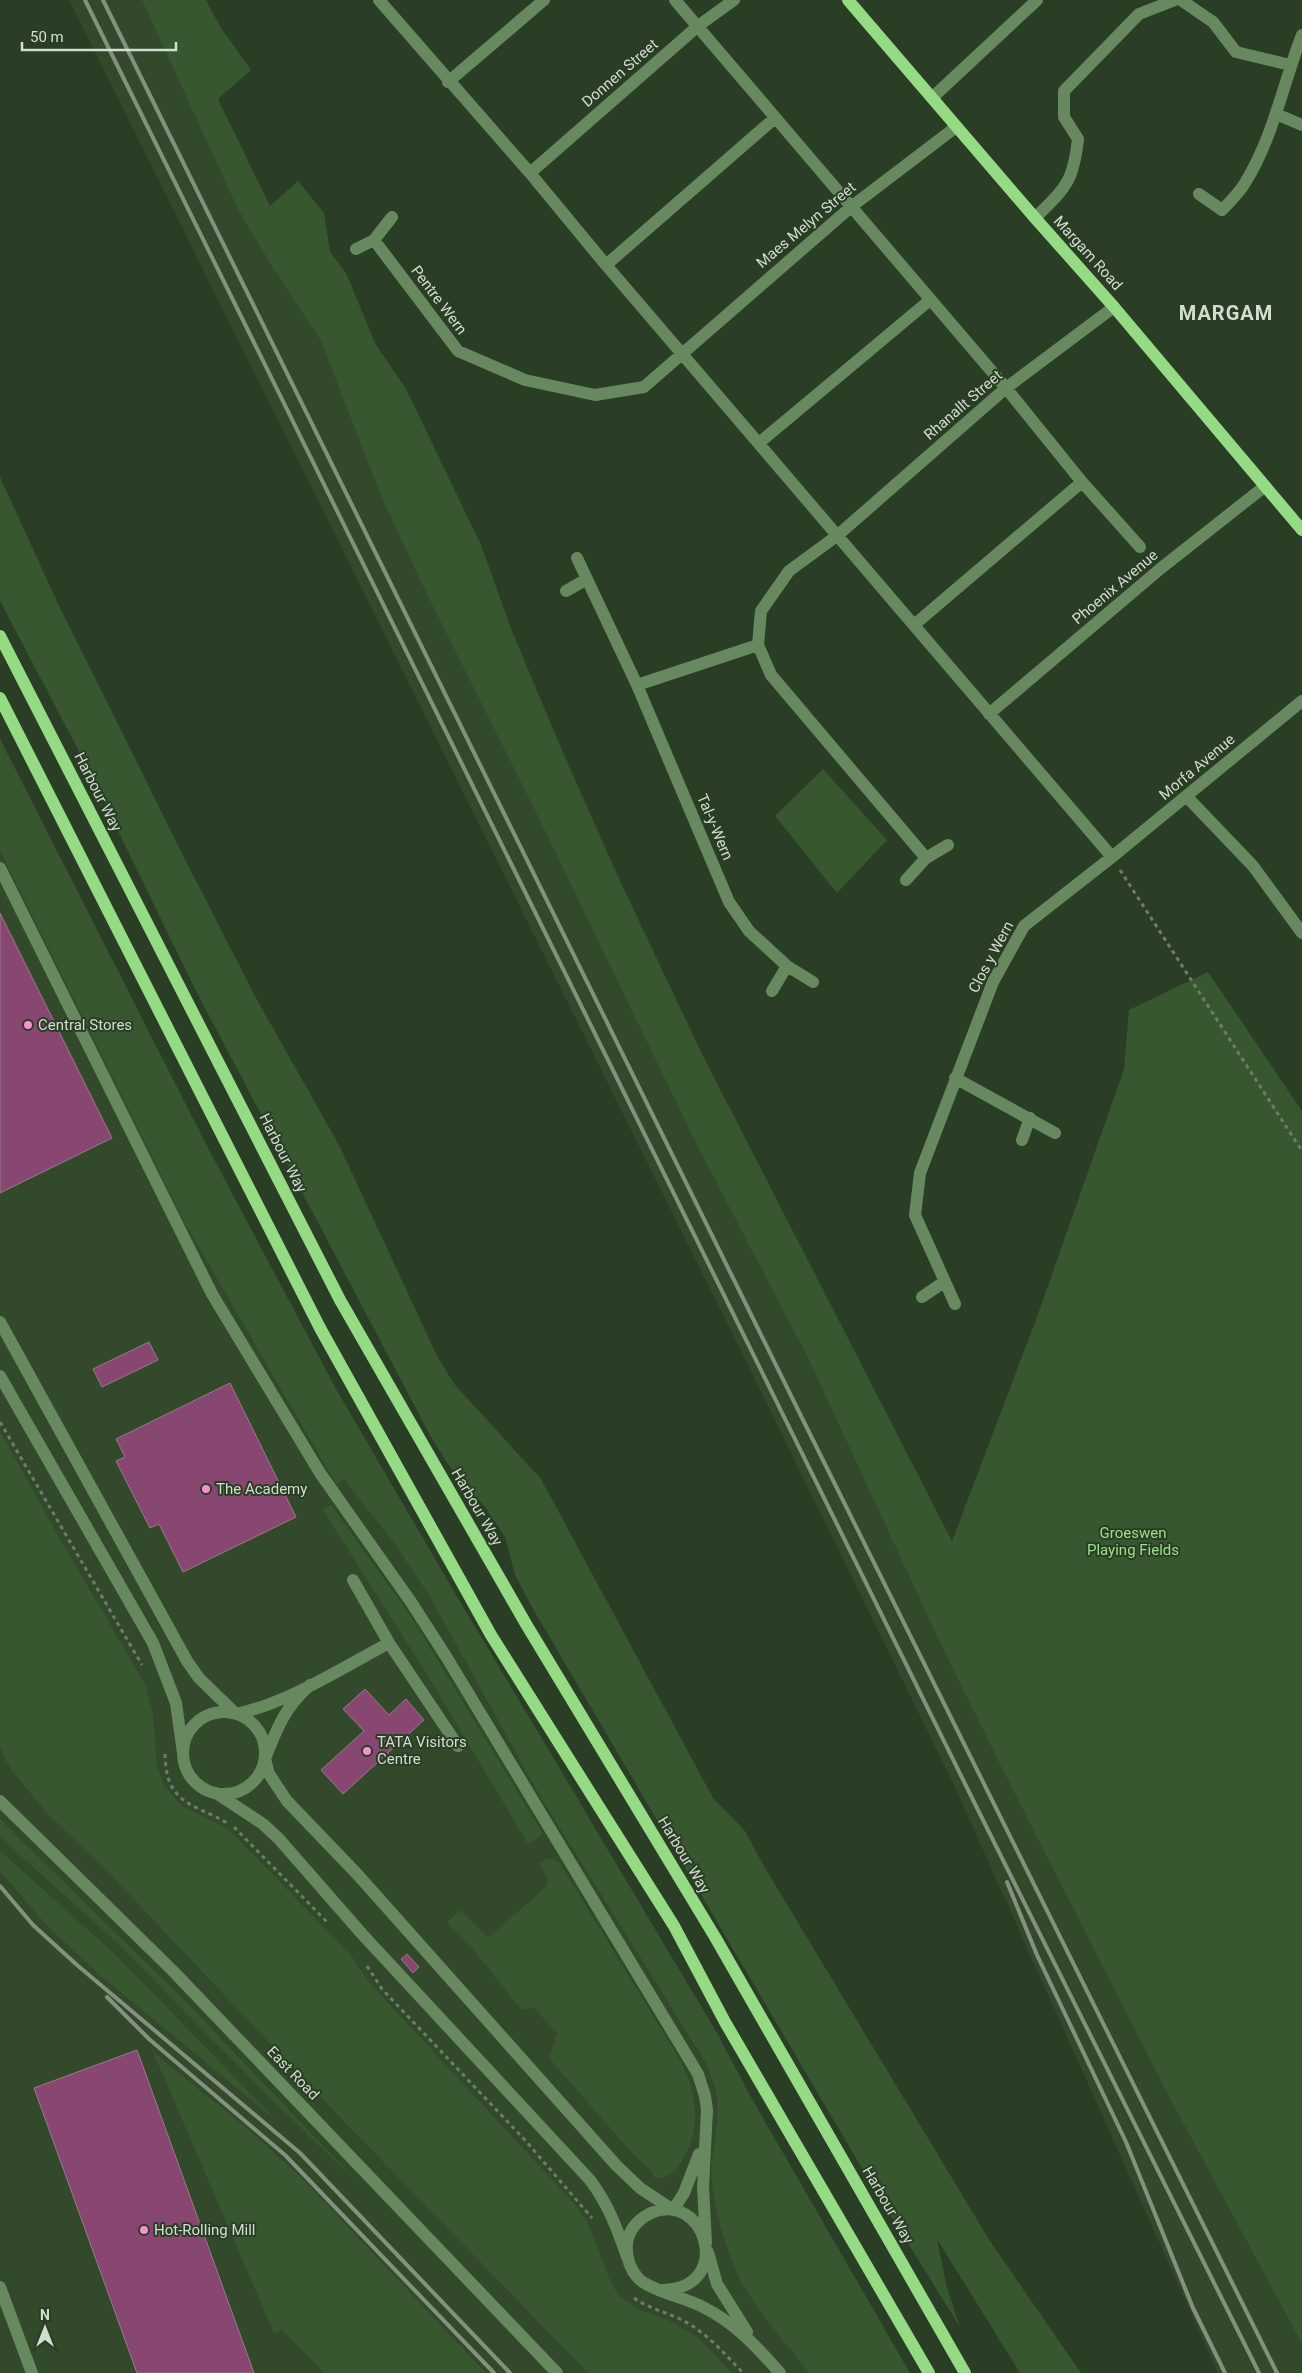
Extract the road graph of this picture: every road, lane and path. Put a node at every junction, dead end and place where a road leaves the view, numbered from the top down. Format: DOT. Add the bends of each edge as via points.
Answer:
graph roads {
  1 [pos="379,0"];
  2 [pos="544,0"];
  3 [pos="675,0"];
  4 [pos="734,0"];
  5 [pos="848,0"];
  6 [pos="1037,0"];
  7 [pos="1175,0"];
  8 [pos="1181,0"];
  9 [pos="698,26"];
  10 [pos="1302,35"];
  11 [pos="1290,65"];
  12 [pos="448,82"];
  13 [pos="932,97"];
  14 [pos="1276,114"];
  15 [pos="775,118"];
  16 [pos="1302,125"];
  17 [pos="956,127"];
  18 [pos="530,173"];
  19 [pos="1199,194"];
  20 [pos="851,207"];
  21 [pos="392,217"];
  22 [pos="1035,218"];
  23 [pos="374,240"];
  24 [pos="356,249"];
  25 [pos="606,266"];
  26 [pos="930,300"];
  27 [pos="1114,307"];
  28 [pos="682,353"];
  29 [pos="1006,388"];
  30 [pos="759,443"];
  31 [pos="1082,482"];
  32 [pos="1264,487"];
  33 [pos="1302,530"];
  34 [pos="838,535"];
  35 [pos="1140,547"];
  36 [pos="577,558"];
  37 [pos="587,579"];
  38 [pos="566,591"];
  39 [pos="914,625"];
  40 [pos="0,636"];
  41 [pos="758,645"];
  42 [pos="638,686"];
  43 [pos="0,698"];
  44 [pos="1302,701"];
  45 [pos="989,714"];
  46 [pos="1187,797"];
  47 [pos="948,846"];
  48 [pos="1112,857"];
  49 [pos="926,858"];
  50 [pos="0,868"];
  51 [pos="906,880"];
  52 [pos="1302,933"];
  53 [pos="787,966"];
  54 [pos="813,982"];
  55 [pos="772,991"];
  56 [pos="955,1078"];
  57 [pos="1030,1118"];
  58 [pos="1055,1133"];
  59 [pos="1022,1140"];
  60 [pos="1302,1151"];
  61 [pos="944,1282"];
  62 [pos="922,1297"];
  63 [pos="955,1304"];
  64 [pos="0,1322"];
  65 [pos="0,1376"];
  66 [pos="353,1580"];
  67 [pos="389,1643"];
  68 [pos="310,1685"];
  69 [pos="236,1714"];
  70 [pos="458,1746"];
  71 [pos="183,1753"];
  72 [pos="265,1759"];
  73 [pos="216,1793"];
  74 [pos="0,1801"];
  75 [pos="704,2140"];
  76 [pos="672,2210"];
  77 [pos="707,2245"];
  78 [pos="627,2257"];
  79 [pos="0,2287"];
  80 [pos="663,2290"];
  81 [pos="758,2348"];
  82 [pos="32,2373"];
  83 [pos="557,2373"];
  84 [pos="780,2373"];
  85 [pos="929,2373"];
  86 [pos="965,2373"];
  1 -- 12 [label="street"];
  2 -- 12 [label="street"];
  3 -- 9 [label="street"];
  4 -- 9 [label="street, Donnen Street"];
  5 -- 13 [label="main road, Margam Road"];
  6 -- 13 [label="street"];
  7 -- 22 [label="street" via="1139,14 1064,91 1064,117 1078,138 1075,168 1064,189"];
  8 -- 11 [label="street" via="1213,22 1236,52"];
  9 -- 15 [label="street"];
  9 -- 18 [label="street, Donnen Street"];
  10 -- 11 [label="street"];
  11 -- 14 [label="street"];
  12 -- 18 [label="street"];
  13 -- 17 [label="main road, Margam Road"];
  14 -- 16 [label="street"];
  14 -- 19 [label="street" via="1245,184 1222,210"];
  15 -- 20 [label="street"];
  15 -- 25 [label="street"];
  17 -- 20 [label="street, Maes Melyn Street"];
  17 -- 22 [label="main road, Margam Road"];
  18 -- 25 [label="street"];
  20 -- 26 [label="street"];
  20 -- 28 [label="street, Maes Melyn Street"];
  21 -- 23 [label="street"];
  22 -- 27 [label="main road, Margam Road"];
  23 -- 24 [label="street"];
  23 -- 28 [label="street, Pentre Wern" via="458,352 526,380 595,395 634,389 644,387"];
  25 -- 28 [label="street"];
  26 -- 29 [label="street"];
  26 -- 30 [label="street"];
  27 -- 29 [label="street, Rhanallt Street"];
  27 -- 32 [label="main road, Margam Road"];
  28 -- 30 [label="street"];
  29 -- 31 [label="street"];
  29 -- 34 [label="street, Rhanallt Street"];
  30 -- 34 [label="street"];
  31 -- 35 [label="street"];
  31 -- 39 [label="street"];
  32 -- 33 [label="main road, Margam Road"];
  32 -- 45 [label="street, Phoenix Avenue"];
  34 -- 39 [label="street"];
  34 -- 41 [label="street" via="789,571 761,611"];
  36 -- 37 [label="street, Tal-y-Wern"];
  37 -- 38 [label="street"];
  37 -- 42 [label="street, Tal-y-Wern"];
  39 -- 45 [label="street"];
  40 -- 86 [label="main road, Harbour Way" via="340,1300 526,1624 715,1937"];
  41 -- 42 [label="street"];
  41 -- 49 [label="street" via="770,674"];
  42 -- 53 [label="street, Tal-y-Wern" via="729,902 749,931"];
  43 -- 85 [label="main road" via="320,1328 491,1635 674,1926"];
  44 -- 46 [label="street, Morfa Avenue"];
  45 -- 48 [label="street"];
  46 -- 48 [label="street, Morfa Avenue"];
  46 -- 52 [label="street" via="1253,866"];
  47 -- 49 [label="street"];
  48 -- 56 [label="street, Clos y Wern" via="1024,926 993,982"];
  48 -- 60 [label="path"];
  49 -- 51 [label="street"];
  50 -- 75 [label="street" via="212,1294 243,1348 320,1473 447,1658 687,2053 705,2096"];
  53 -- 54 [label="street, Tal-y-Wern"];
  53 -- 55 [label="street"];
  56 -- 57 [label="street"];
  56 -- 61 [label="street, Clos y Wern" via="920,1173 915,1215"];
  57 -- 58 [label="street"];
  57 -- 59 [label="street"];
  61 -- 62 [label="street"];
  61 -- 63 [label="street, Clos y Wern"];
  64 -- 69 [label="street" via="187,1661 205,1685"];
  65 -- 71 [label="street" via="153,1644 176,1703"];
  66 -- 67 [label="street"];
  67 -- 68 [label="street"];
  67 -- 70 [label="street"];
  68 -- 69 [label="street"];
  68 -- 72 [label="street" via="290,1704"];
  69 -- 71 [label="street" via="223,1712 200,1720 191,1729"];
  69 -- 72 [label="street" via="246,1719 261,1736"];
  71 -- 73 [label="street" via="189,1774 205,1790"];
  72 -- 73 [label="street" via="258,1776 244,1789"];
  72 -- 76 [label="street" via="269,1774 287,1801 358,1876 566,2111 634,2183"];
  73 -- 78 [label="street" via="263,1824 279,1839 362,1934 590,2180 611,2212"];
  74 -- 83 [label="street, East Road" via="173,1971"];
  75 -- 76 [label="street" via="693,2173"];
  75 -- 77 [label="street" via="702,2187"];
  76 -- 77 [label="street" via="688,2216 697,2224"];
  76 -- 78 [label="street" via="652,2213 638,2222 628,2239"];
  77 -- 80 [label="street" via="705,2264 696,2278 682,2287"];
  77 -- 81 [label="street" via="717,2284"];
  78 -- 80 [label="street" via="638,2279"];
  79 -- 82 [label="street"];
  80 -- 81 [label="street" via="716,2314 741,2331"];
  81 -- 84 [label="street"];
}
